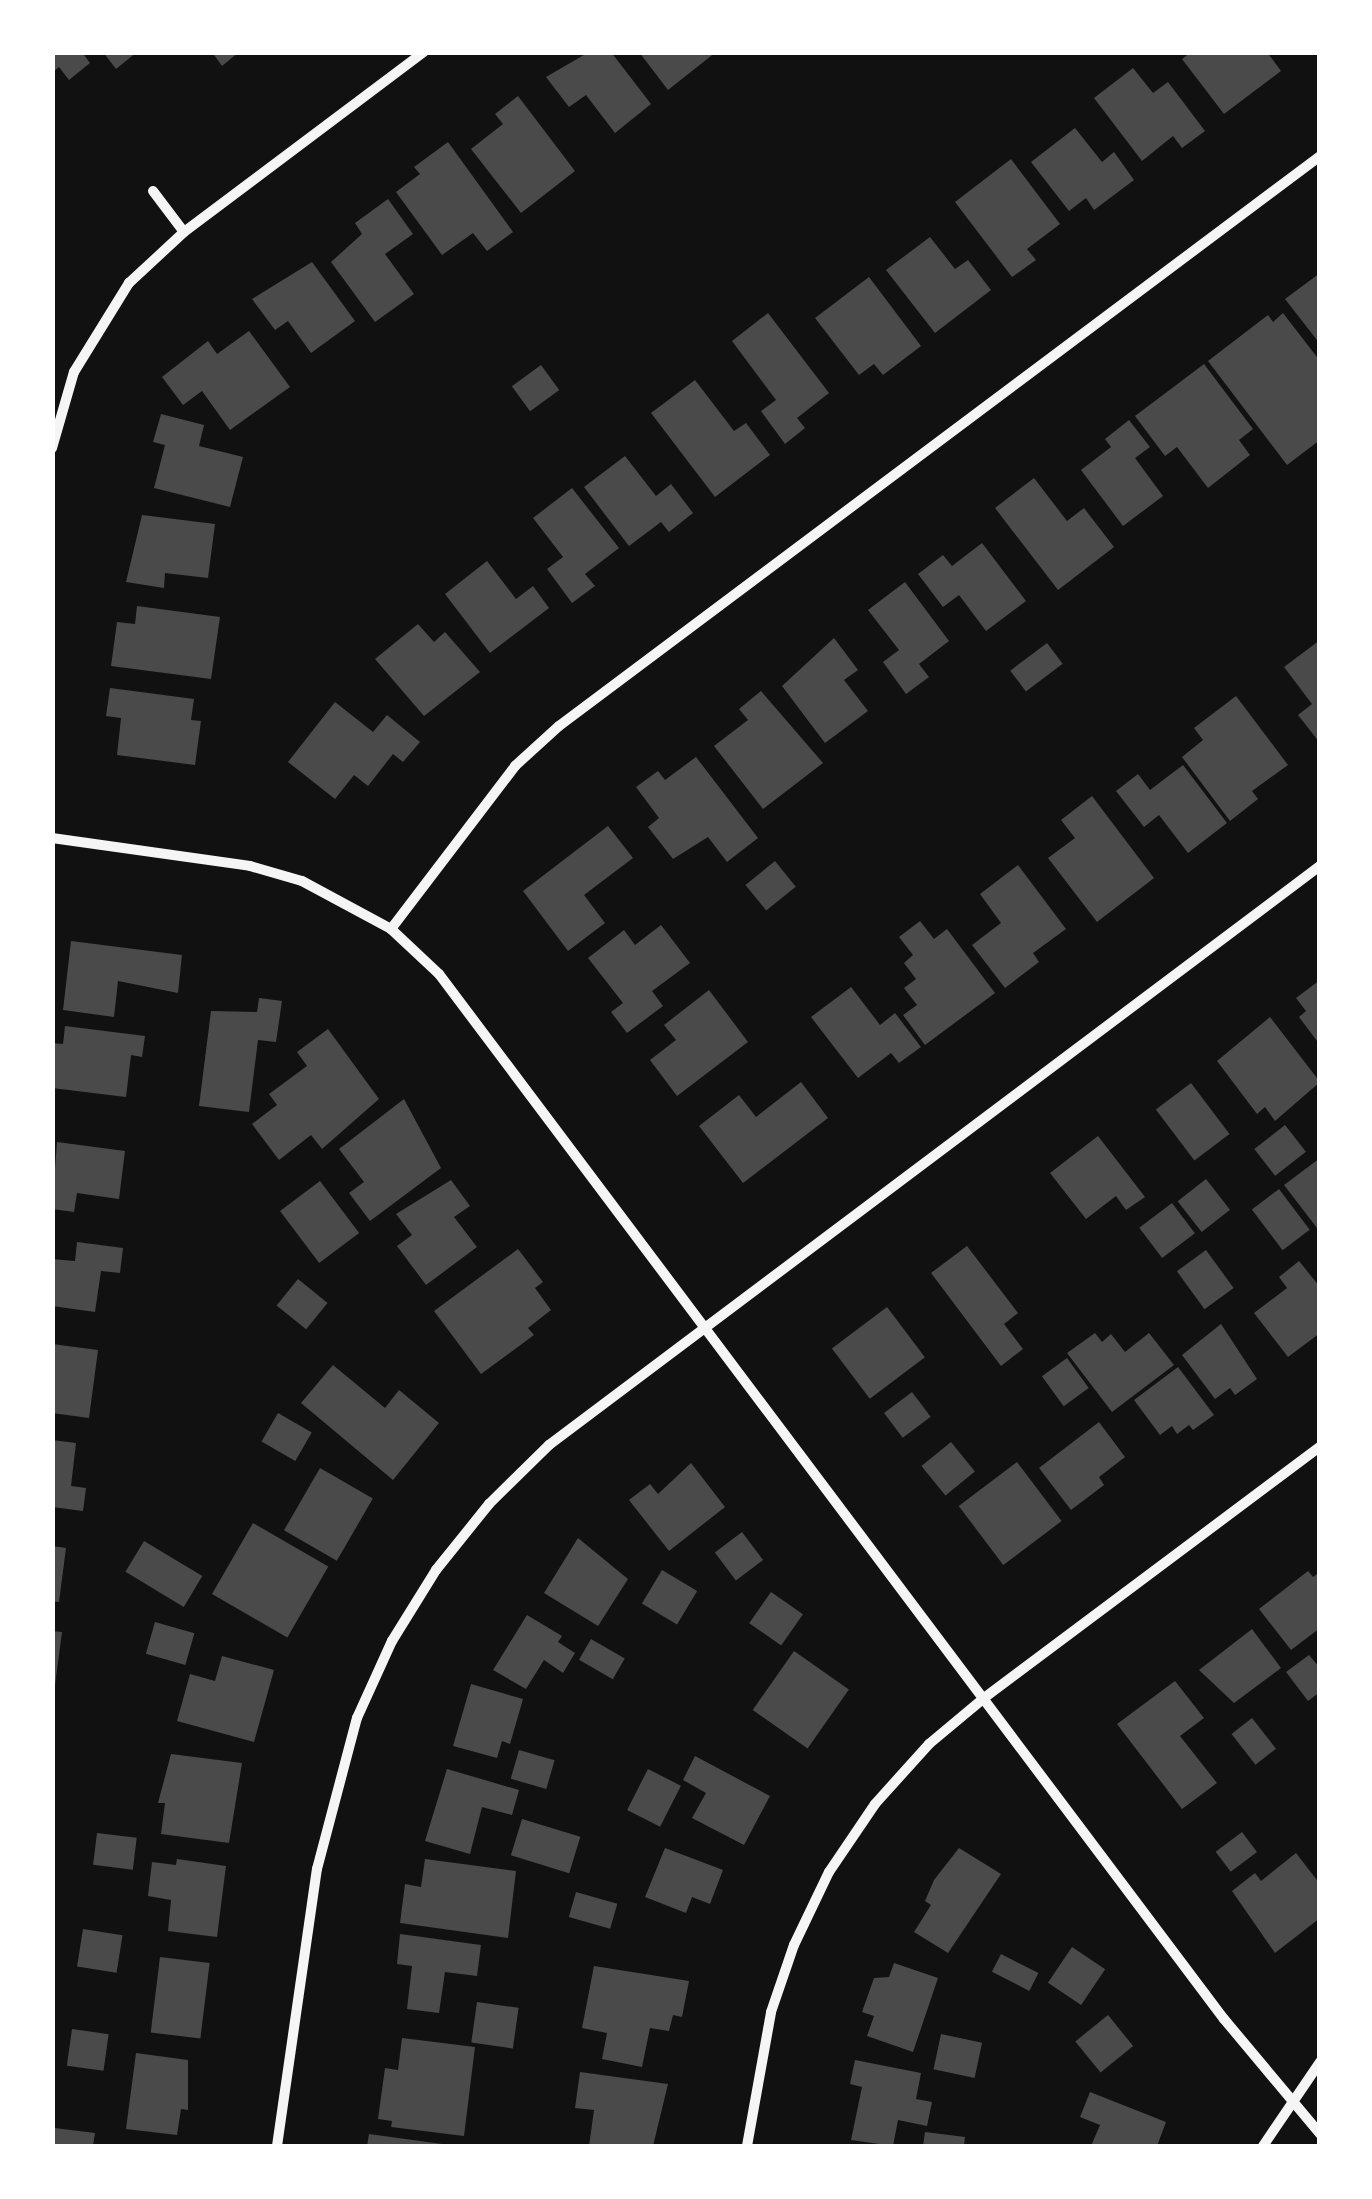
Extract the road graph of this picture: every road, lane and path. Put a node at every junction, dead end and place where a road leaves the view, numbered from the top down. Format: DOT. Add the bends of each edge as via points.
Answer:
graph roads {
  1 [pos="424,52"];
  2 [pos="1320,156"];
  3 [pos="153,191"];
  4 [pos="184,232"];
  5 [pos="52,448"];
  6 [pos="52,838"];
  7 [pos="1320,866"];
  8 [pos="391,929"];
  9 [pos="705,1326"];
  10 [pos="1320,1447"];
  11 [pos="984,1698"];
  12 [pos="1320,2062"];
  13 [pos="1289,2101"];
  14 [pos="1320,2134"];
  15 [pos="277,2146"];
  16 [pos="747,2146"];
  17 [pos="1263,2146"];
  1 -- 4 [label="street"];
  2 -- 8 [label="street" via="559,726 514,766"];
  3 -- 4 [label="street"];
  4 -- 5 [label="street" via="129,283 98,326 74,372"];
  6 -- 8 [label="street" via="250,866 346,901"];
  7 -- 9 [label="street"];
  8 -- 9 [label="street" via="439,974"];
  9 -- 11 [label="street"];
  9 -- 15 [label="street" via="549,1445 489,1504 436,1570 392,1642 356,1718 331,1798"];
  10 -- 11 [label="street"];
  11 -- 13 [label="street"];
  11 -- 16 [label="street" via="875,1804 829,1872 770,2012"];
  12 -- 13 [label="street"];
  13 -- 14 [label="street"];
  13 -- 17 [label="street"];
}
